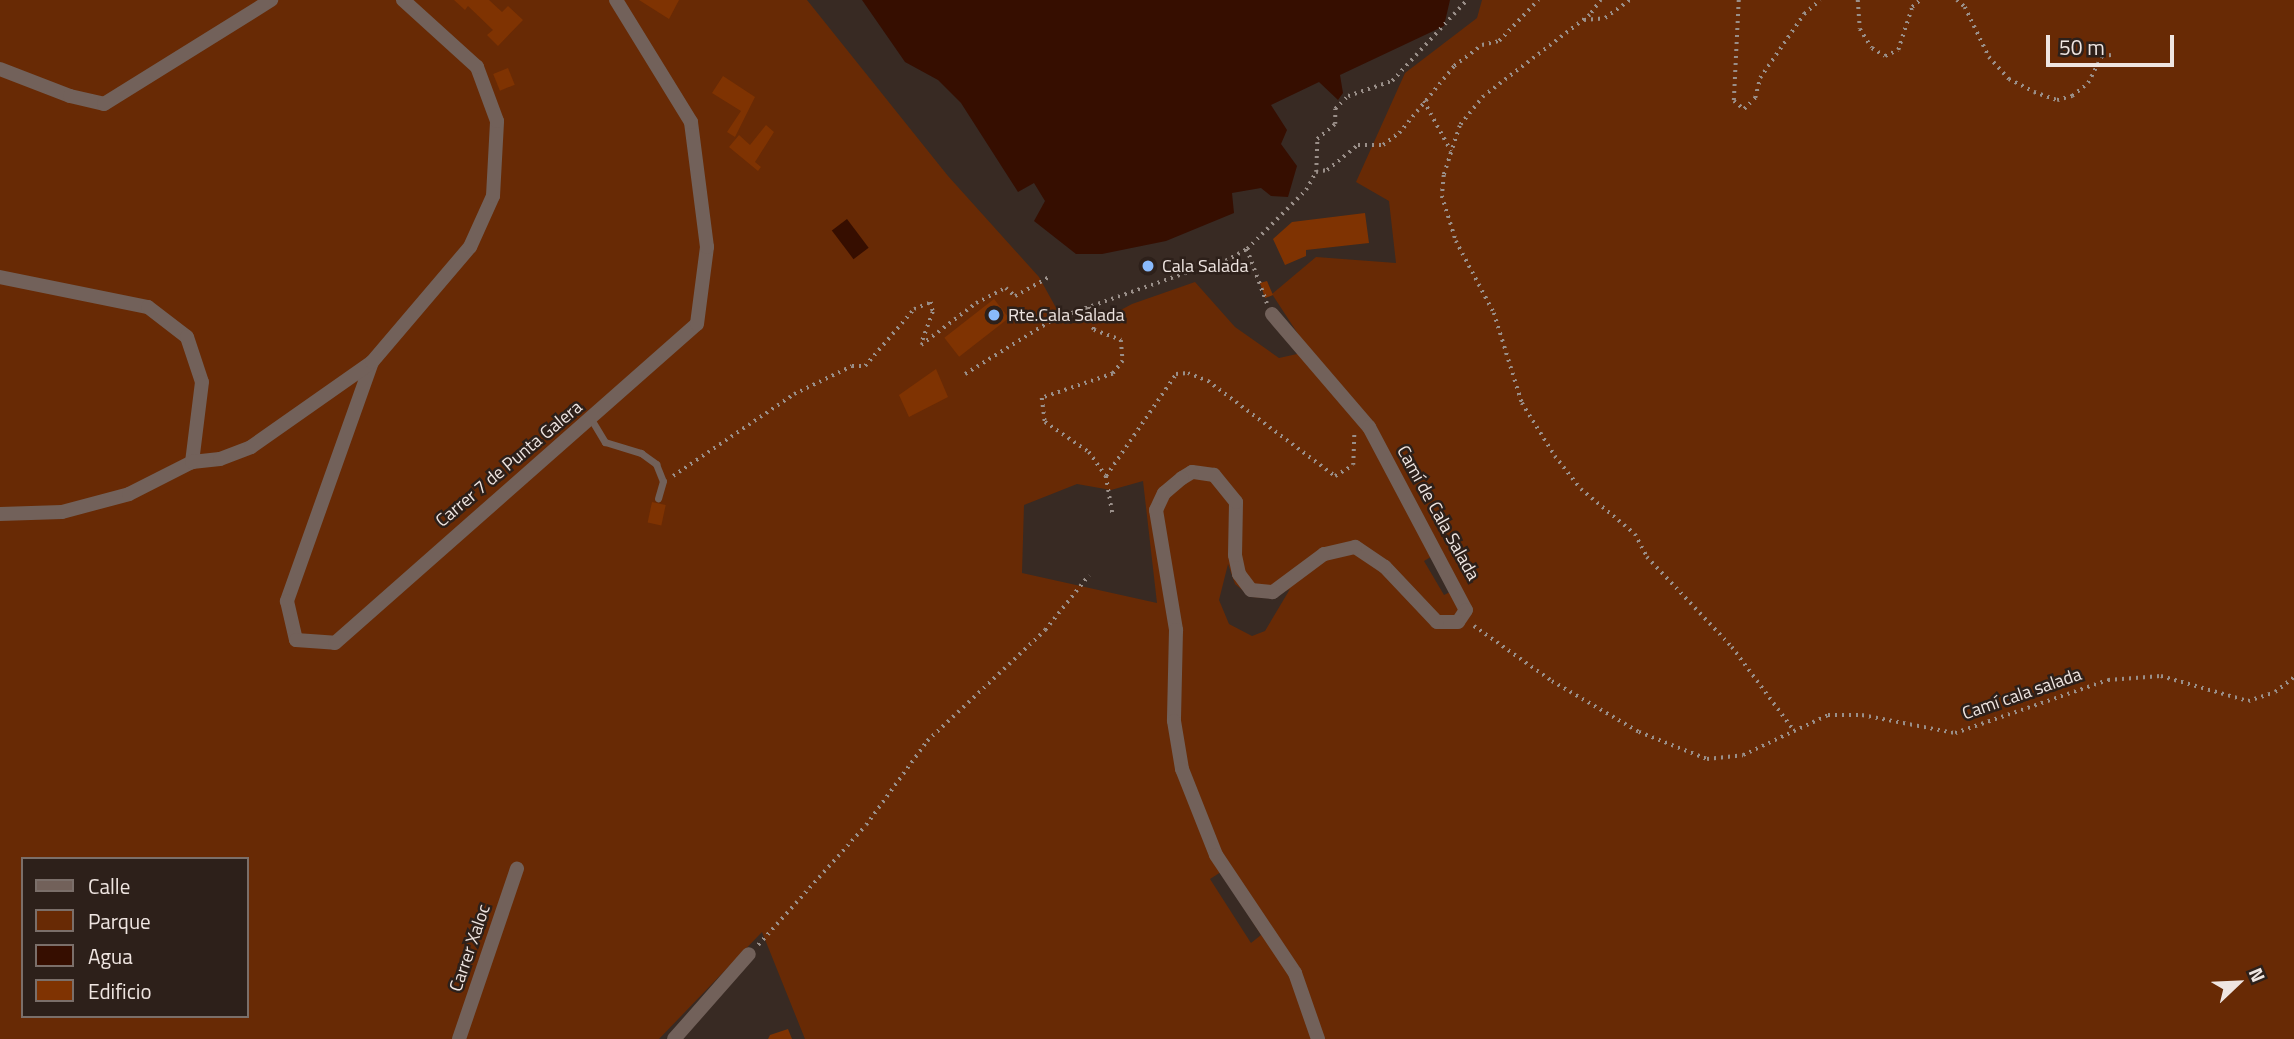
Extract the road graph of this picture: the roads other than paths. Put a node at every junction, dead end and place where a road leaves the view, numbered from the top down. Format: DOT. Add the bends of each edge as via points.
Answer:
graph roads {
  1 [pos="271,0"];
  2 [pos="403,0"];
  3 [pos="616,0"];
  4 [pos="0,69"];
  5 [pos="0,277"];
  6 [pos="1272,314"];
  7 [pos="372,362"];
  8 [pos="592,419"];
  9 [pos="192,462"];
  10 [pos="659,498"];
  11 [pos="0,514"];
  12 [pos="517,869"];
  13 [pos="749,954"];
  14 [pos="459,1039"];
  15 [pos="674,1039"];
  16 [pos="1318,1039"];
  1 -- 4 [label="street" via="104,104"];
  2 -- 7 [label="street" via="477,67 497,121 493,195 470,247"];
  3 -- 8 [label="street, Carrer 7 de Punta Galera" via="673,85 691,122 707,247 697,324"];
  5 -- 9 [label="street" via="148,307 187,337 202,382"];
  6 -- 16 [label="street, Camí de Cala Salada" via="1369,427 1464,601 1464,618 1451,624 1437,622 1385,567 1355,547 1324,554 1273,592 1251,594 1237,566 1239,515 1231,490 1204,471 1182,478 1164,493 1156,510 1177,630 1174,721 1182,768 1216,855 1301,987"];
  7 -- 8 [label="street, Carrer 7 de Punta Galera" via="288,601 296,640 335,643"];
  7 -- 9 [label="street" via="251,447"];
  8 -- 10 [label="lane" via="605,442 641,453 656,464 663,481"];
  9 -- 11 [label="street" via="128,494 62,512"];
  12 -- 14 [label="street, Carrer Xaloc"];
  13 -- 15 [label="street"];
}
